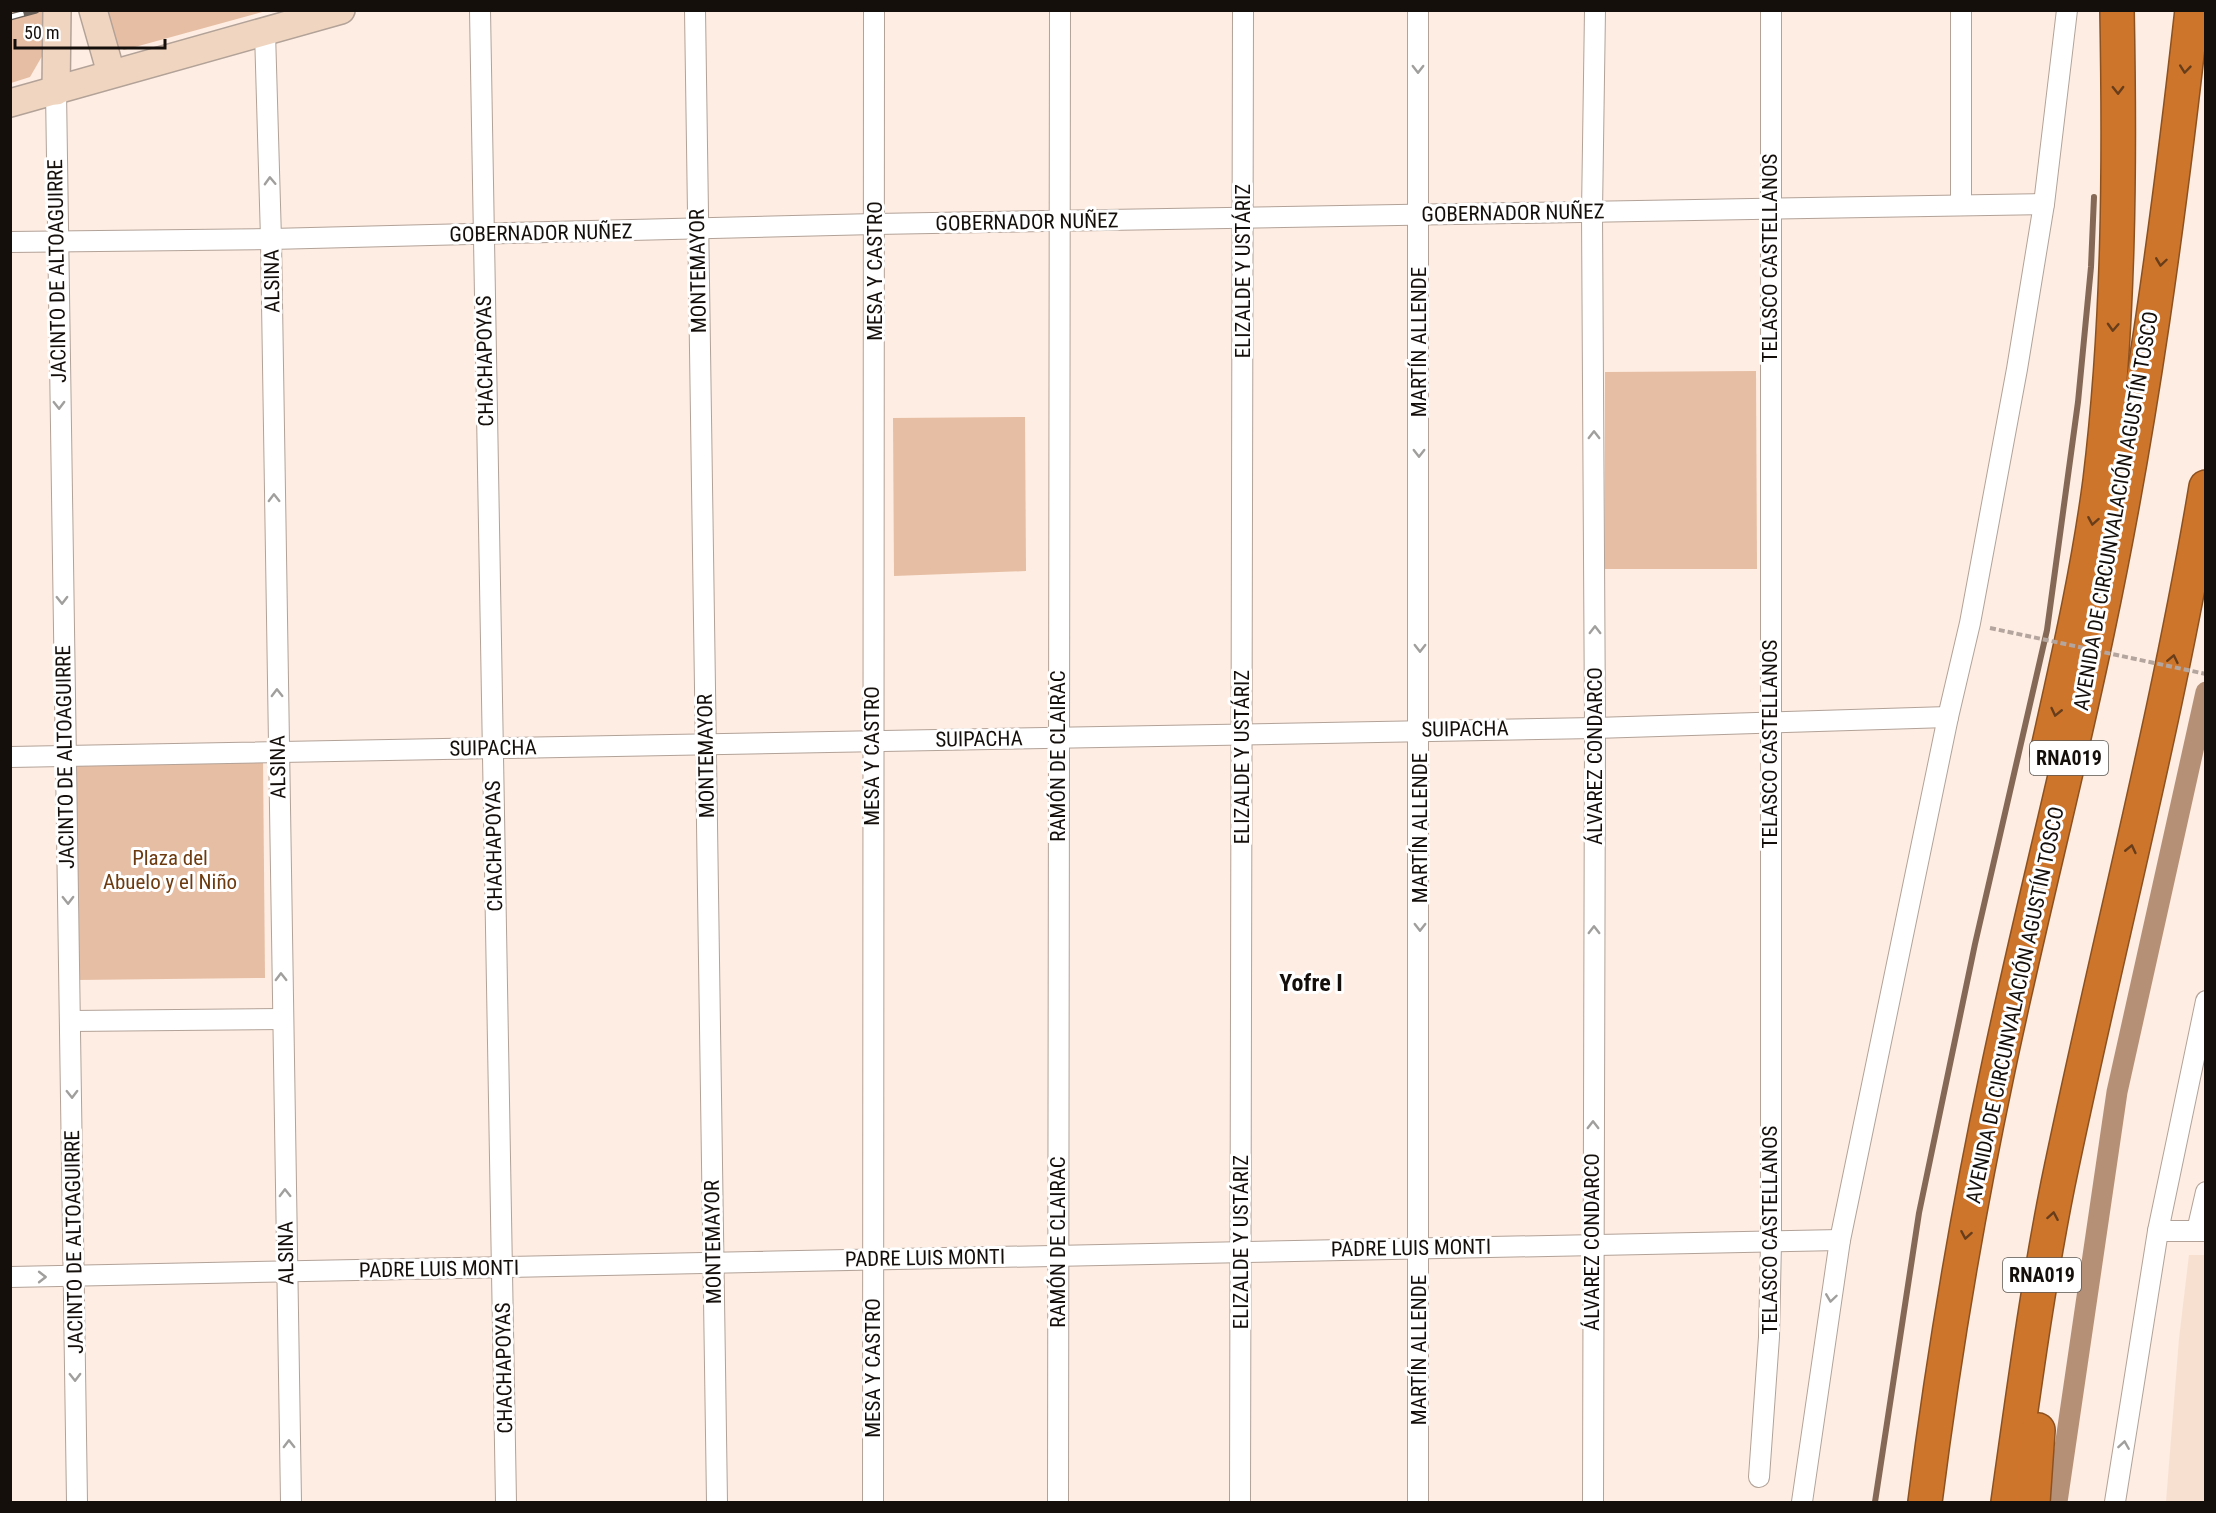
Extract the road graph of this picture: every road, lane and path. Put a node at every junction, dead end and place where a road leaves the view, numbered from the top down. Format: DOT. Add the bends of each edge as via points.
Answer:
graph roads {
  1 [pos="57,10"];
  2 [pos="93,10"];
  3 [pos="341,10"];
  4 [pos="480,10"];
  5 [pos="695,10"];
  6 [pos="874,10"];
  7 [pos="1060,10"];
  8 [pos="1243,10"];
  9 [pos="1418,10"];
  10 [pos="1595,10"];
  11 [pos="1771,10"];
  12 [pos="1961,10"];
  13 [pos="2067,10"];
  14 [pos="2117,10"];
  15 [pos="2192,10"];
  16 [pos="265,32"];
  17 [pos="111,73"];
  18 [pos="56,91"];
  19 [pos="10,103"];
  20 [pos="1961,204"];
  21 [pos="2044,204"];
  22 [pos="1770,209"];
  23 [pos="1592,212"];
  24 [pos="1419,215"];
  25 [pos="1243,218"];
  26 [pos="1060,221"];
  27 [pos="875,224"];
  28 [pos="697,230"];
  29 [pos="483,233"];
  30 [pos="271,239"];
  31 [pos="56,241"];
  32 [pos="10,242"];
  33 [pos="2205,487"];
  34 [pos="2205,603"];
  35 [pos="1990,628"];
  36 [pos="2205,674"];
  37 [pos="1948,717"];
  38 [pos="1769,720"];
  39 [pos="1595,728"];
  40 [pos="1420,729"];
  41 [pos="1242,733"];
  42 [pos="1058,738"];
  43 [pos="872,740"];
  44 [pos="706,743"];
  45 [pos="492,748"];
  46 [pos="278,752"];
  47 [pos="65,756"];
  48 [pos="10,757"];
  49 [pos="2205,1001"];
  50 [pos="282,1019"];
  51 [pos="71,1021"];
  52 [pos="2089,1050"];
  53 [pos="1997,1074"];
  54 [pos="2205,1192"];
  55 [pos="2158,1231"];
  56 [pos="2201,1231"];
  57 [pos="1840,1240"];
  58 [pos="1771,1242"];
  59 [pos="1592,1246"];
  60 [pos="1419,1248"];
  61 [pos="1241,1251"];
  62 [pos="1058,1256"];
  63 [pos="873,1259"];
  64 [pos="2045,1261"];
  65 [pos="714,1263"];
  66 [pos="502,1267"];
  67 [pos="286,1272"];
  68 [pos="10,1277"];
  69 [pos="74,1277"];
  70 [pos="1957,1290"];
  71 [pos="1759,1477"];
  72 [pos="77,1503"];
  73 [pos="291,1503"];
  74 [pos="506,1503"];
  75 [pos="717,1503"];
  76 [pos="873,1503"];
  77 [pos="1058,1503"];
  78 [pos="1240,1503"];
  79 [pos="1418,1503"];
  80 [pos="1593,1503"];
  81 [pos="1802,1503"];
  82 [pos="1905,1503"];
  83 [pos="1925,1503"];
  84 [pos="2008,1503"];
  85 [pos="2032,1503"];
  86 [pos="2115,1503"];
  1 -- 18 [label="main road, JACINTO DE ALTOAGUIRRE"];
  2 -- 17 [label="main road"];
  3 -- 16 [label="main road"];
  4 -- 29 [label="street, CHACHAPOYAS"];
  5 -- 28 [label="street, MONTEMAYOR"];
  6 -- 27 [label="street, MESA Y CASTRO"];
  7 -- 26 [label="street, RAMÓN DE CLAIRAC"];
  8 -- 25 [label="street, ELIZALDE Y USTÁRIZ"];
  9 -- 24 [label="street, MARTÍN ALLENDE, one-way"];
  10 -- 23 [label="street, ÁLVAREZ CONDARCO"];
  11 -- 22 [label="street, TELASCO CASTELLANOS"];
  12 -- 20 [label="street"];
  13 -- 21 [label="street"];
  14 -- 53 [label="highway, one-way" via="2119,164 2105,437 2078,612 2016,890"];
  15 -- 53 [label="highway, AVENIDA DE CIRCUNVALACIÓN AGUSTÍN TOSCO / RNA019, one-way" via="2160,264 2100,623"];
  16 -- 17 [label="main road"];
  30 -- 16 [label="street, ALSINA, one-way"];
  17 -- 18 [label="main road"];
  18 -- 19 [label="main road"];
  18 -- 31 [label="street, JACINTO DE ALTOAGUIRRE"];
  20 -- 21 [label="street, GOBERNADOR NUÑEZ"];
  20 -- 22 [label="street, GOBERNADOR NUÑEZ"];
  21 -- 37 [label="street" via="1970,623"];
  22 -- 23 [label="street, GOBERNADOR NUÑEZ"];
  22 -- 38 [label="street, TELASCO CASTELLANOS"];
  23 -- 24 [label="street, GOBERNADOR NUÑEZ"];
  39 -- 23 [label="street, ÁLVAREZ CONDARCO, one-way"];
  24 -- 25 [label="street, GOBERNADOR NUÑEZ"];
  24 -- 40 [label="street, MARTÍN ALLENDE, one-way"];
  25 -- 26 [label="street, GOBERNADOR NUÑEZ"];
  25 -- 41 [label="street, ELIZALDE Y USTÁRIZ"];
  26 -- 27 [label="street, GOBERNADOR NUÑEZ"];
  26 -- 42 [label="street, RAMÓN DE CLAIRAC"];
  27 -- 28 [label="street, GOBERNADOR NUÑEZ"];
  27 -- 43 [label="street, MESA Y CASTRO"];
  28 -- 29 [label="street, GOBERNADOR NUÑEZ"];
  28 -- 44 [label="street, MONTEMAYOR"];
  29 -- 30 [label="street, GOBERNADOR NUÑEZ"];
  29 -- 45 [label="street, CHACHAPOYAS"];
  30 -- 31 [label="street, GOBERNADOR NUÑEZ"];
  46 -- 30 [label="street, ALSINA, one-way"];
  31 -- 32 [label="street, GOBERNADOR NUÑEZ"];
  31 -- 47 [label="street, JACINTO DE ALTOAGUIRRE, one-way"];
  52 -- 33 [label="highway, RNA019, one-way"];
  34 -- 52 [label="highway" via="2151,861"];
  35 -- 36 [label="path, bridge"];
  37 -- 38 [label="street, SUIPACHA"];
  37 -- 57 [label="street"];
  38 -- 39 [label="street, SUIPACHA"];
  38 -- 58 [label="street, TELASCO CASTELLANOS"];
  39 -- 40 [label="street, SUIPACHA"];
  59 -- 39 [label="street, ÁLVAREZ CONDARCO, one-way"];
  40 -- 41 [label="street, SUIPACHA"];
  40 -- 60 [label="street, MARTÍN ALLENDE, one-way"];
  41 -- 42 [label="street, SUIPACHA"];
  41 -- 61 [label="street, ELIZALDE Y USTÁRIZ"];
  42 -- 43 [label="street, SUIPACHA"];
  42 -- 62 [label="street, RAMÓN DE CLAIRAC"];
  43 -- 44 [label="street, SUIPACHA"];
  43 -- 63 [label="street, MESA Y CASTRO"];
  44 -- 45 [label="street, SUIPACHA"];
  44 -- 65 [label="street, MONTEMAYOR"];
  45 -- 46 [label="street, SUIPACHA"];
  45 -- 66 [label="street, CHACHAPOYAS"];
  46 -- 47 [label="street, SUIPACHA"];
  50 -- 46 [label="street, ALSINA, one-way"];
  47 -- 48 [label="street, SUIPACHA"];
  47 -- 51 [label="street, JACINTO DE ALTOAGUIRRE, one-way"];
  49 -- 55 [label="street"];
  50 -- 51 [label="street"];
  67 -- 50 [label="street, ALSINA, one-way"];
  51 -- 69 [label="street, JACINTO DE ALTOAGUIRRE, one-way"];
  64 -- 52 [label="highway, RNA019, one-way"];
  53 -- 70 [label="highway, AVENIDA DE CIRCUNVALACIÓN AGUSTÍN TOSCO / RNA019, one-way"];
  54 -- 56 [label="street"];
  55 -- 56 [label="street"];
  86 -- 55 [label="street, one-way"];
  57 -- 58 [label="street, PADRE LUIS MONTI"];
  57 -- 81 [label="street, one-way"];
  58 -- 59 [label="street, PADRE LUIS MONTI"];
  58 -- 71 [label="street, TELASCO CASTELLANOS"];
  59 -- 60 [label="street, PADRE LUIS MONTI"];
  59 -- 80 [label="street, ÁLVAREZ CONDARCO"];
  60 -- 61 [label="street, PADRE LUIS MONTI"];
  60 -- 79 [label="street, MARTÍN ALLENDE"];
  61 -- 62 [label="street, PADRE LUIS MONTI"];
  61 -- 78 [label="street, ELIZALDE Y USTÁRIZ"];
  62 -- 63 [label="street, PADRE LUIS MONTI"];
  62 -- 77 [label="street, RAMÓN DE CLAIRAC"];
  63 -- 65 [label="street, PADRE LUIS MONTI"];
  63 -- 76 [label="street, MESA Y CASTRO"];
  64 -- 84 [label="highway, RNA019"];
  64 -- 85 [label="highway"];
  65 -- 66 [label="street, PADRE LUIS MONTI"];
  65 -- 75 [label="street, MONTEMAYOR"];
  66 -- 67 [label="street, PADRE LUIS MONTI"];
  66 -- 74 [label="street, CHACHAPOYAS"];
  67 -- 69 [label="street, PADRE LUIS MONTI"];
  73 -- 67 [label="street, ALSINA, one-way"];
  68 -- 69 [label="street, PADRE LUIS MONTI, one-way"];
  69 -- 72 [label="street, JACINTO DE ALTOAGUIRRE, one-way"];
  70 -- 82 [label="highway"];
  70 -- 83 [label="highway, AVENIDA DE CIRCUNVALACIÓN AGUSTÍN TOSCO / RNA019"];
}
